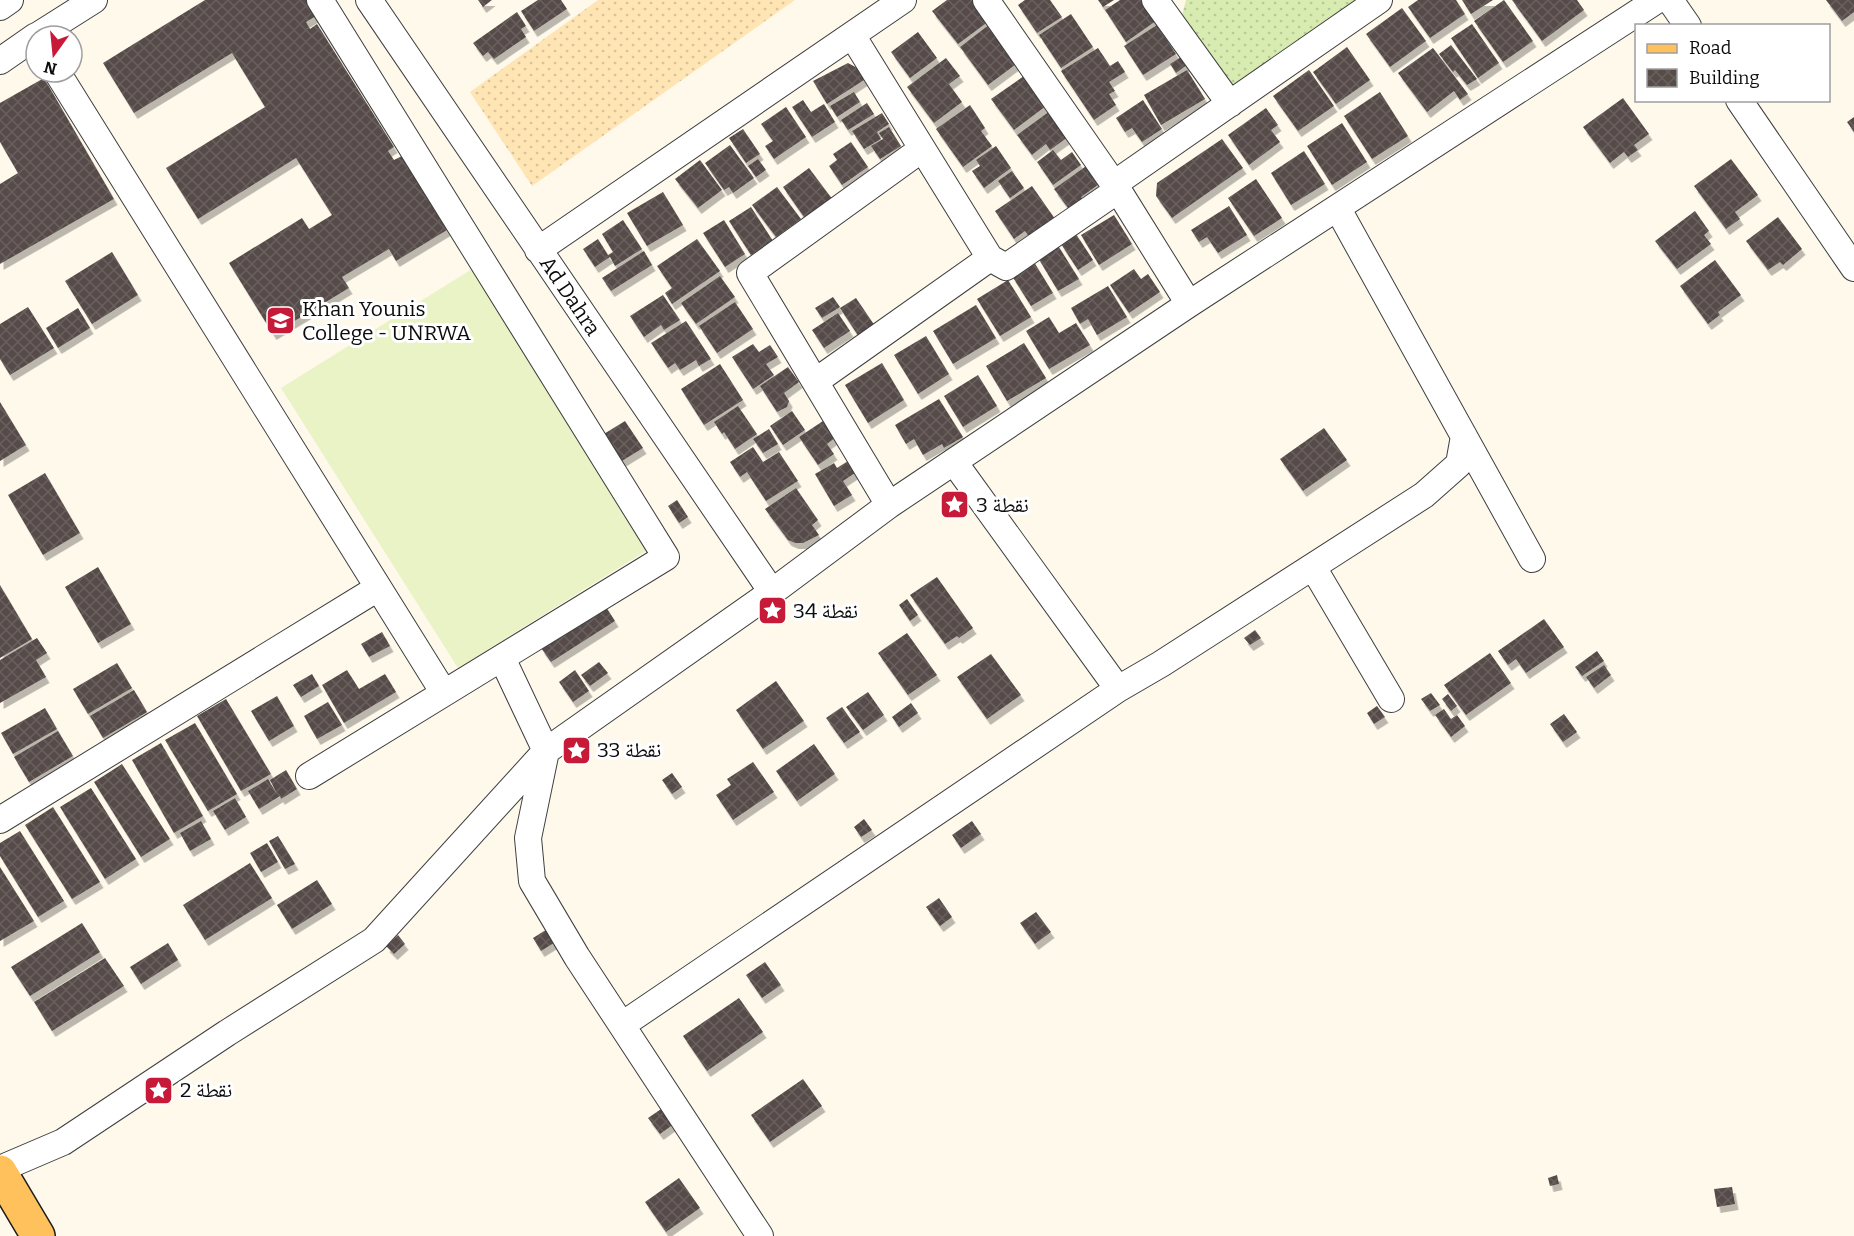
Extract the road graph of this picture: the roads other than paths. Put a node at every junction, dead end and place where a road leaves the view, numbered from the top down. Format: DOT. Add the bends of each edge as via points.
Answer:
graph roads {
  1 [pos="10,0"];
  2 [pos="94,0"];
  3 [pos="320,0"];
  4 [pos="369,0"];
  5 [pos="903,0"];
  6 [pos="986,0"];
  7 [pos="1155,0"];
  8 [pos="1379,0"];
  9 [pos="1657,0"];
  10 [pos="1670,0"];
  11 [pos="0,7"];
  12 [pos="56,24"];
  13 [pos="1687,24"];
  14 [pos="852,35"];
  15 [pos="24,45"];
  16 [pos="0,61"];
  17 [pos="64,84"];
  18 [pos="1740,102"];
  19 [pos="1230,104"];
  20 [pos="922,149"];
  21 [pos="1116,187"];
  22 [pos="1338,209"];
  23 [pos="538,250"];
  24 [pos="990,258"];
  25 [pos="1854,268"];
  26 [pos="1189,304"];
  27 [pos="816,381"];
  28 [pos="1464,436"];
  29 [pos="954,462"];
  30 [pos="890,505"];
  31 [pos="1532,559"];
  32 [pos="1312,567"];
  33 [pos="378,588"];
  34 [pos="772,592"];
  35 [pos="502,658"];
  36 [pos="1118,689"];
  37 [pos="444,693"];
  38 [pos="1391,699"];
  39 [pos="546,751"];
  40 [pos="309,777"];
  41 [pos="0,820"];
  42 [pos="622,1025"];
  43 [pos="0,1170"];
  44 [pos="38,1236"];
  45 [pos="760,1236"];
  1 -- 11 [label="street"];
  2 -- 12 [label="street"];
  3 -- 35 [label="street" via="666,557"];
  4 -- 23 [label="street, Ad Dahra"];
  5 -- 14 [label="street"];
  6 -- 21 [label="street"];
  7 -- 19 [label="street"];
  8 -- 19 [label="street"];
  9 -- 22 [label="street"];
  10 -- 13 [label="street"];
  14 -- 20 [label="street"];
  14 -- 23 [label="street"];
  15 -- 16 [label="street"];
  17 -- 33 [label="street"];
  18 -- 25 [label="street"];
  19 -- 21 [label="street"];
  20 -- 24 [label="street"];
  20 -- 27 [label="street" via="750,273"];
  21 -- 24 [label="street" via="1006,267"];
  21 -- 26 [label="street"];
  22 -- 26 [label="street"];
  22 -- 28 [label="street"];
  23 -- 34 [label="street, Ad Dahra"];
  24 -- 27 [label="street"];
  26 -- 29 [label="street"];
  27 -- 30 [label="street"];
  28 -- 31 [label="street"];
  28 -- 32 [label="street" via="1459,464 1424,495"];
  29 -- 30 [label="street"];
  29 -- 36 [label="street"];
  30 -- 34 [label="street"];
  32 -- 36 [label="street"];
  32 -- 38 [label="street"];
  33 -- 37 [label="street"];
  33 -- 41 [label="street"];
  34 -- 39 [label="street"];
  35 -- 37 [label="street"];
  35 -- 39 [label="street"];
  36 -- 42 [label="street"];
  37 -- 40 [label="street"];
  39 -- 42 [label="street" via="528,837 532,881"];
  39 -- 43 [label="street" via="374,940 63,1142"];
  42 -- 45 [label="street"];
  43 -- 44 [label="main road"];
}
